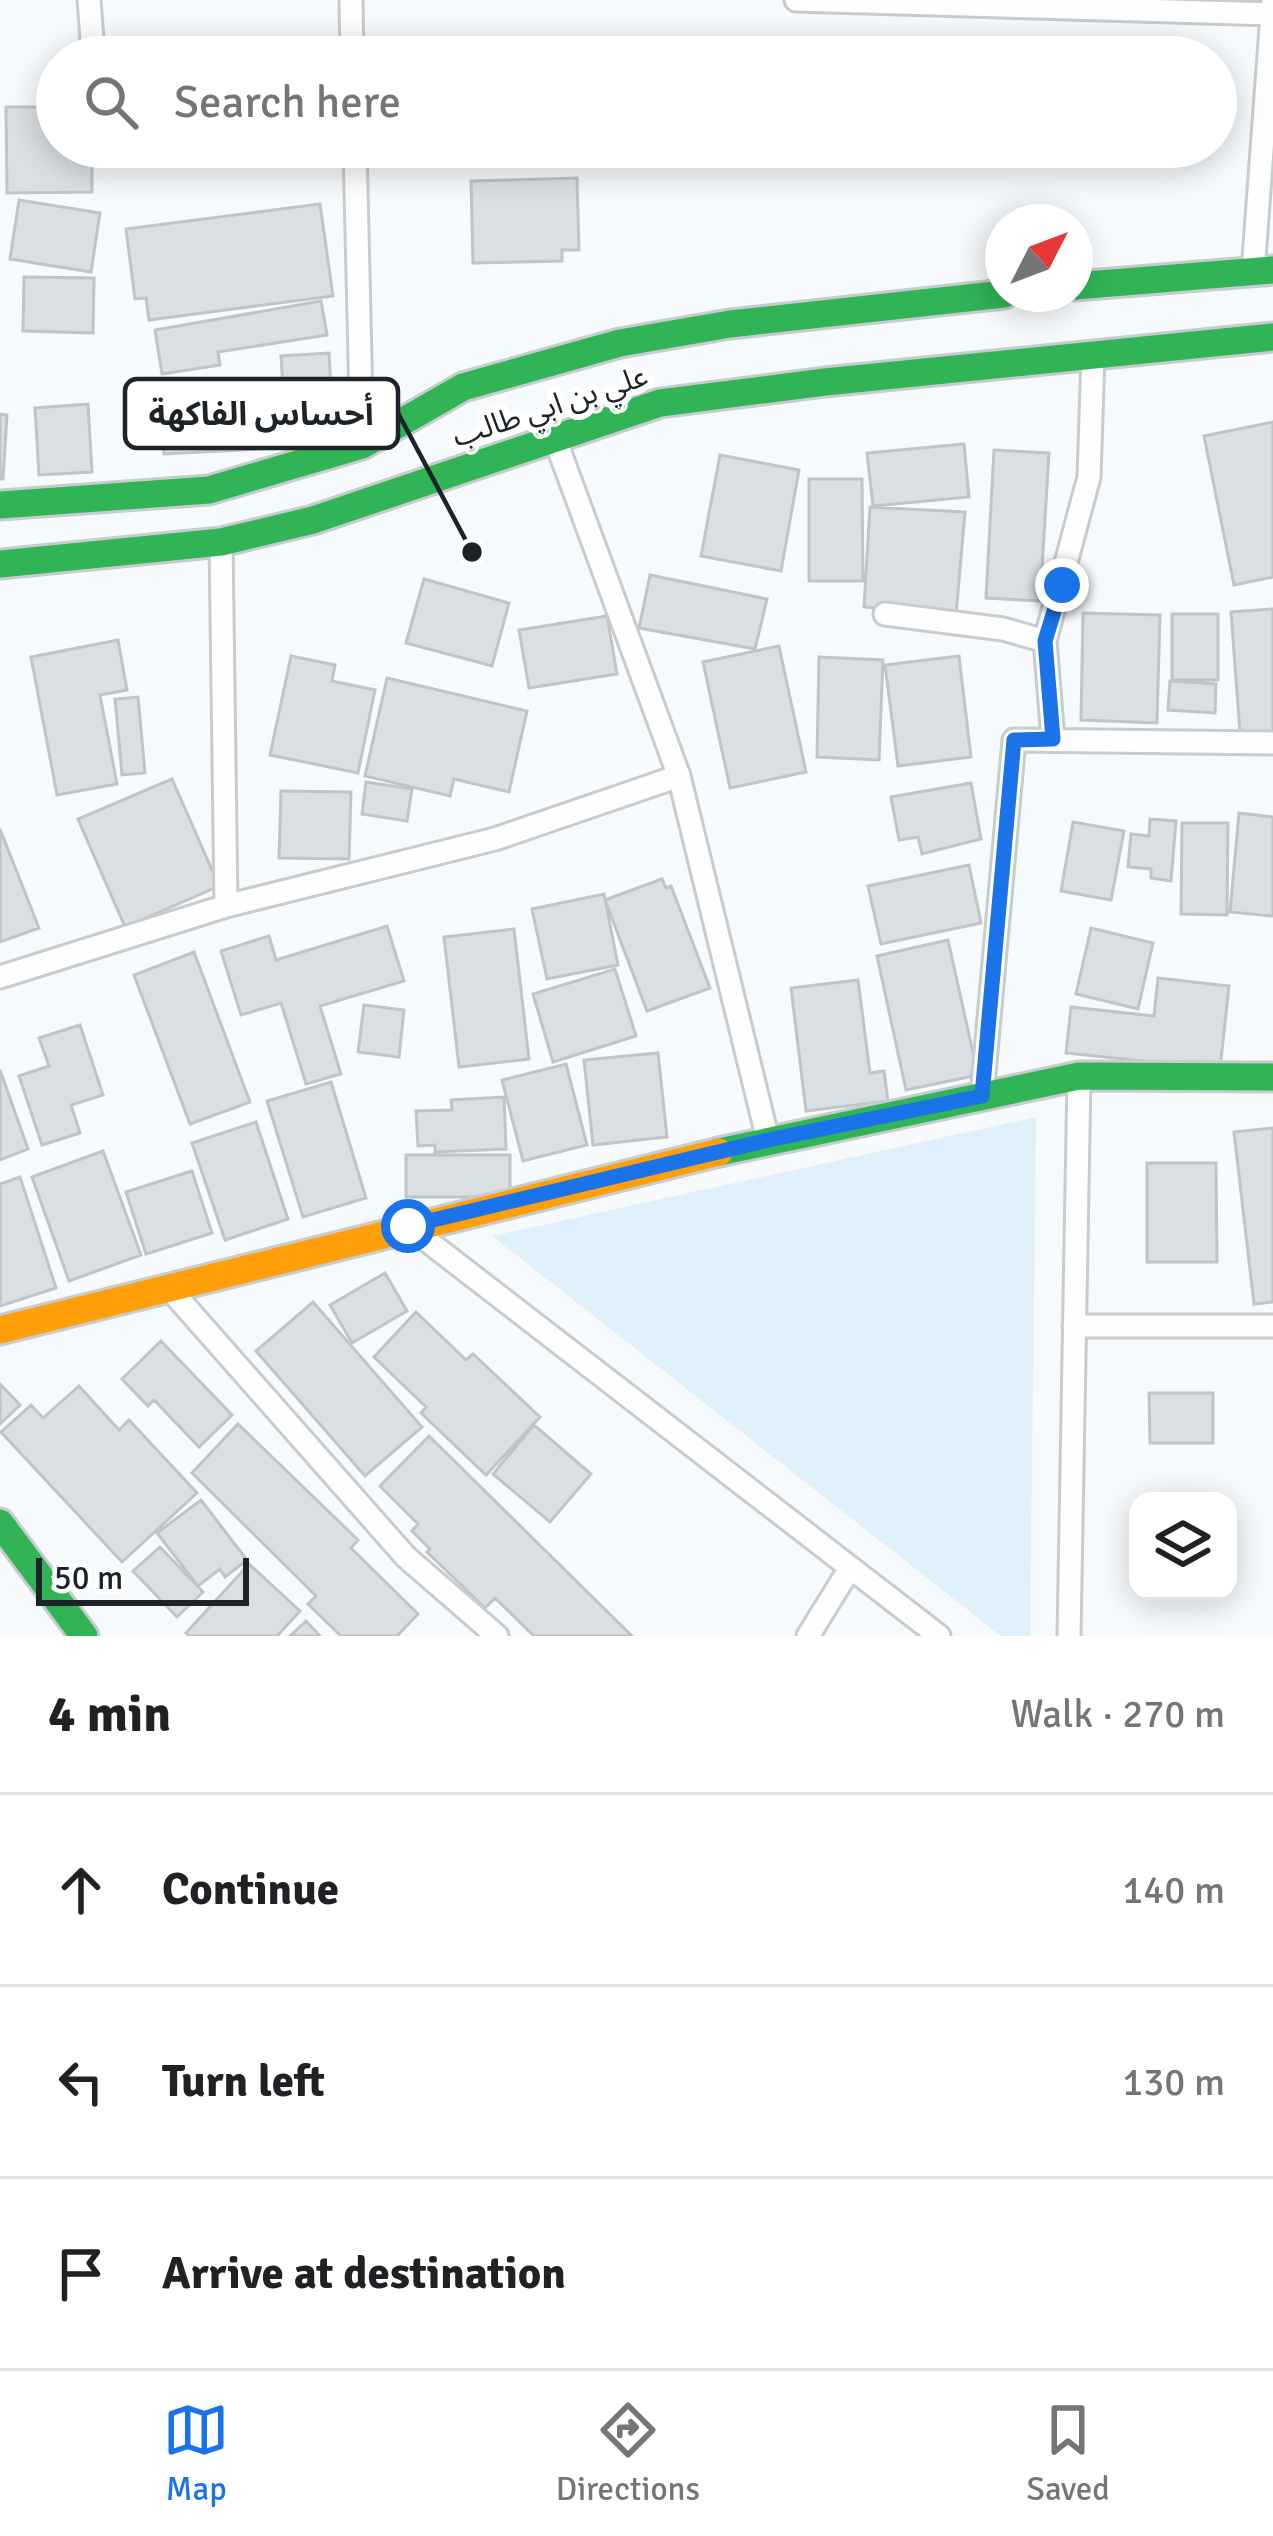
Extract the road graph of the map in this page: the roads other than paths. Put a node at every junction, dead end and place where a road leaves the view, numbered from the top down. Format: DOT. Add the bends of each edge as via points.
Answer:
graph roads {
  1 [pos="89,0"];
  2 [pos="351,0"];
  3 [pos="796,0"];
  4 [pos="1273,0"];
  5 [pos="1272,14"];
  6 [pos="92,36"];
  7 [pos="352,36"];
  8 [pos="355,168"];
  9 [pos="1263,271"];
  10 [pos="1093,285"];
  11 [pos="985,296"];
  12 [pos="1273,337"];
  13 [pos="1093,355"];
  14 [pos="555,440"];
  15 [pos="362,445"];
  16 [pos="0,505"];
  17 [pos="221,542"];
  18 [pos="0,564"];
  19 [pos="885,614"];
  20 [pos="1045,641"];
  21 [pos="1053,739"];
  22 [pos="1273,743"];
  23 [pos="679,776"];
  24 [pos="226,906"];
  25 [pos="0,977"];
  26 [pos="1079,1076"];
  27 [pos="1273,1077"];
  28 [pos="982,1096"];
  29 [pos="768,1140"];
  30 [pos="408,1226"];
  31 [pos="168,1287"];
  32 [pos="1074,1326"];
  33 [pos="1273,1326"];
  34 [pos="0,1330"];
  35 [pos="0,1523"];
  36 [pos="850,1568"];
  37 [pos="84,1636"];
  38 [pos="497,1636"];
  39 [pos="808,1636"];
  40 [pos="939,1636"];
  41 [pos="1069,1636"];
  1 -- 6 [label="street"];
  2 -- 7 [label="street"];
  3 -- 5 [label="street"];
  4 -- 5 [label="street"];
  5 -- 9 [label="street"];
  8 -- 15 [label="street"];
  9 -- 10 [label="main road"];
  11 -- 15 [label="main road, علي بن ابي طالب" via="620,344 463,387"];
  12 -- 13 [label="main road, علي بن ابي طالب"];
  13 -- 14 [label="main road, علي بن ابي طالب" via="660,404"];
  13 -- 20 [label="street" via="1089,477"];
  14 -- 17 [label="main road, علي بن ابي طالب"];
  14 -- 23 [label="street"];
  15 -- 16 [label="main road, علي بن ابي طالب" via="209,490"];
  17 -- 18 [label="main road, علي بن ابي طالب"];
  17 -- 24 [label="street"];
  19 -- 20 [label="street"];
  20 -- 21 [label="street"];
  21 -- 22 [label="street"];
  21 -- 28 [label="street" via="1014,740"];
  23 -- 24 [label="street" via="495,839"];
  23 -- 29 [label="street"];
  24 -- 25 [label="street"];
  26 -- 27 [label="main road"];
  26 -- 28 [label="main road"];
  26 -- 32 [label="street"];
  28 -- 29 [label="main road"];
  29 -- 30 [label="main road"];
  30 -- 31 [label="main road"];
  30 -- 36 [label="street"];
  31 -- 34 [label="main road"];
  31 -- 38 [label="street" via="406,1557"];
  32 -- 33 [label="street"];
  32 -- 41 [label="street"];
  35 -- 37 [label="main road"];
  36 -- 39 [label="street"];
  36 -- 40 [label="street"];
}
